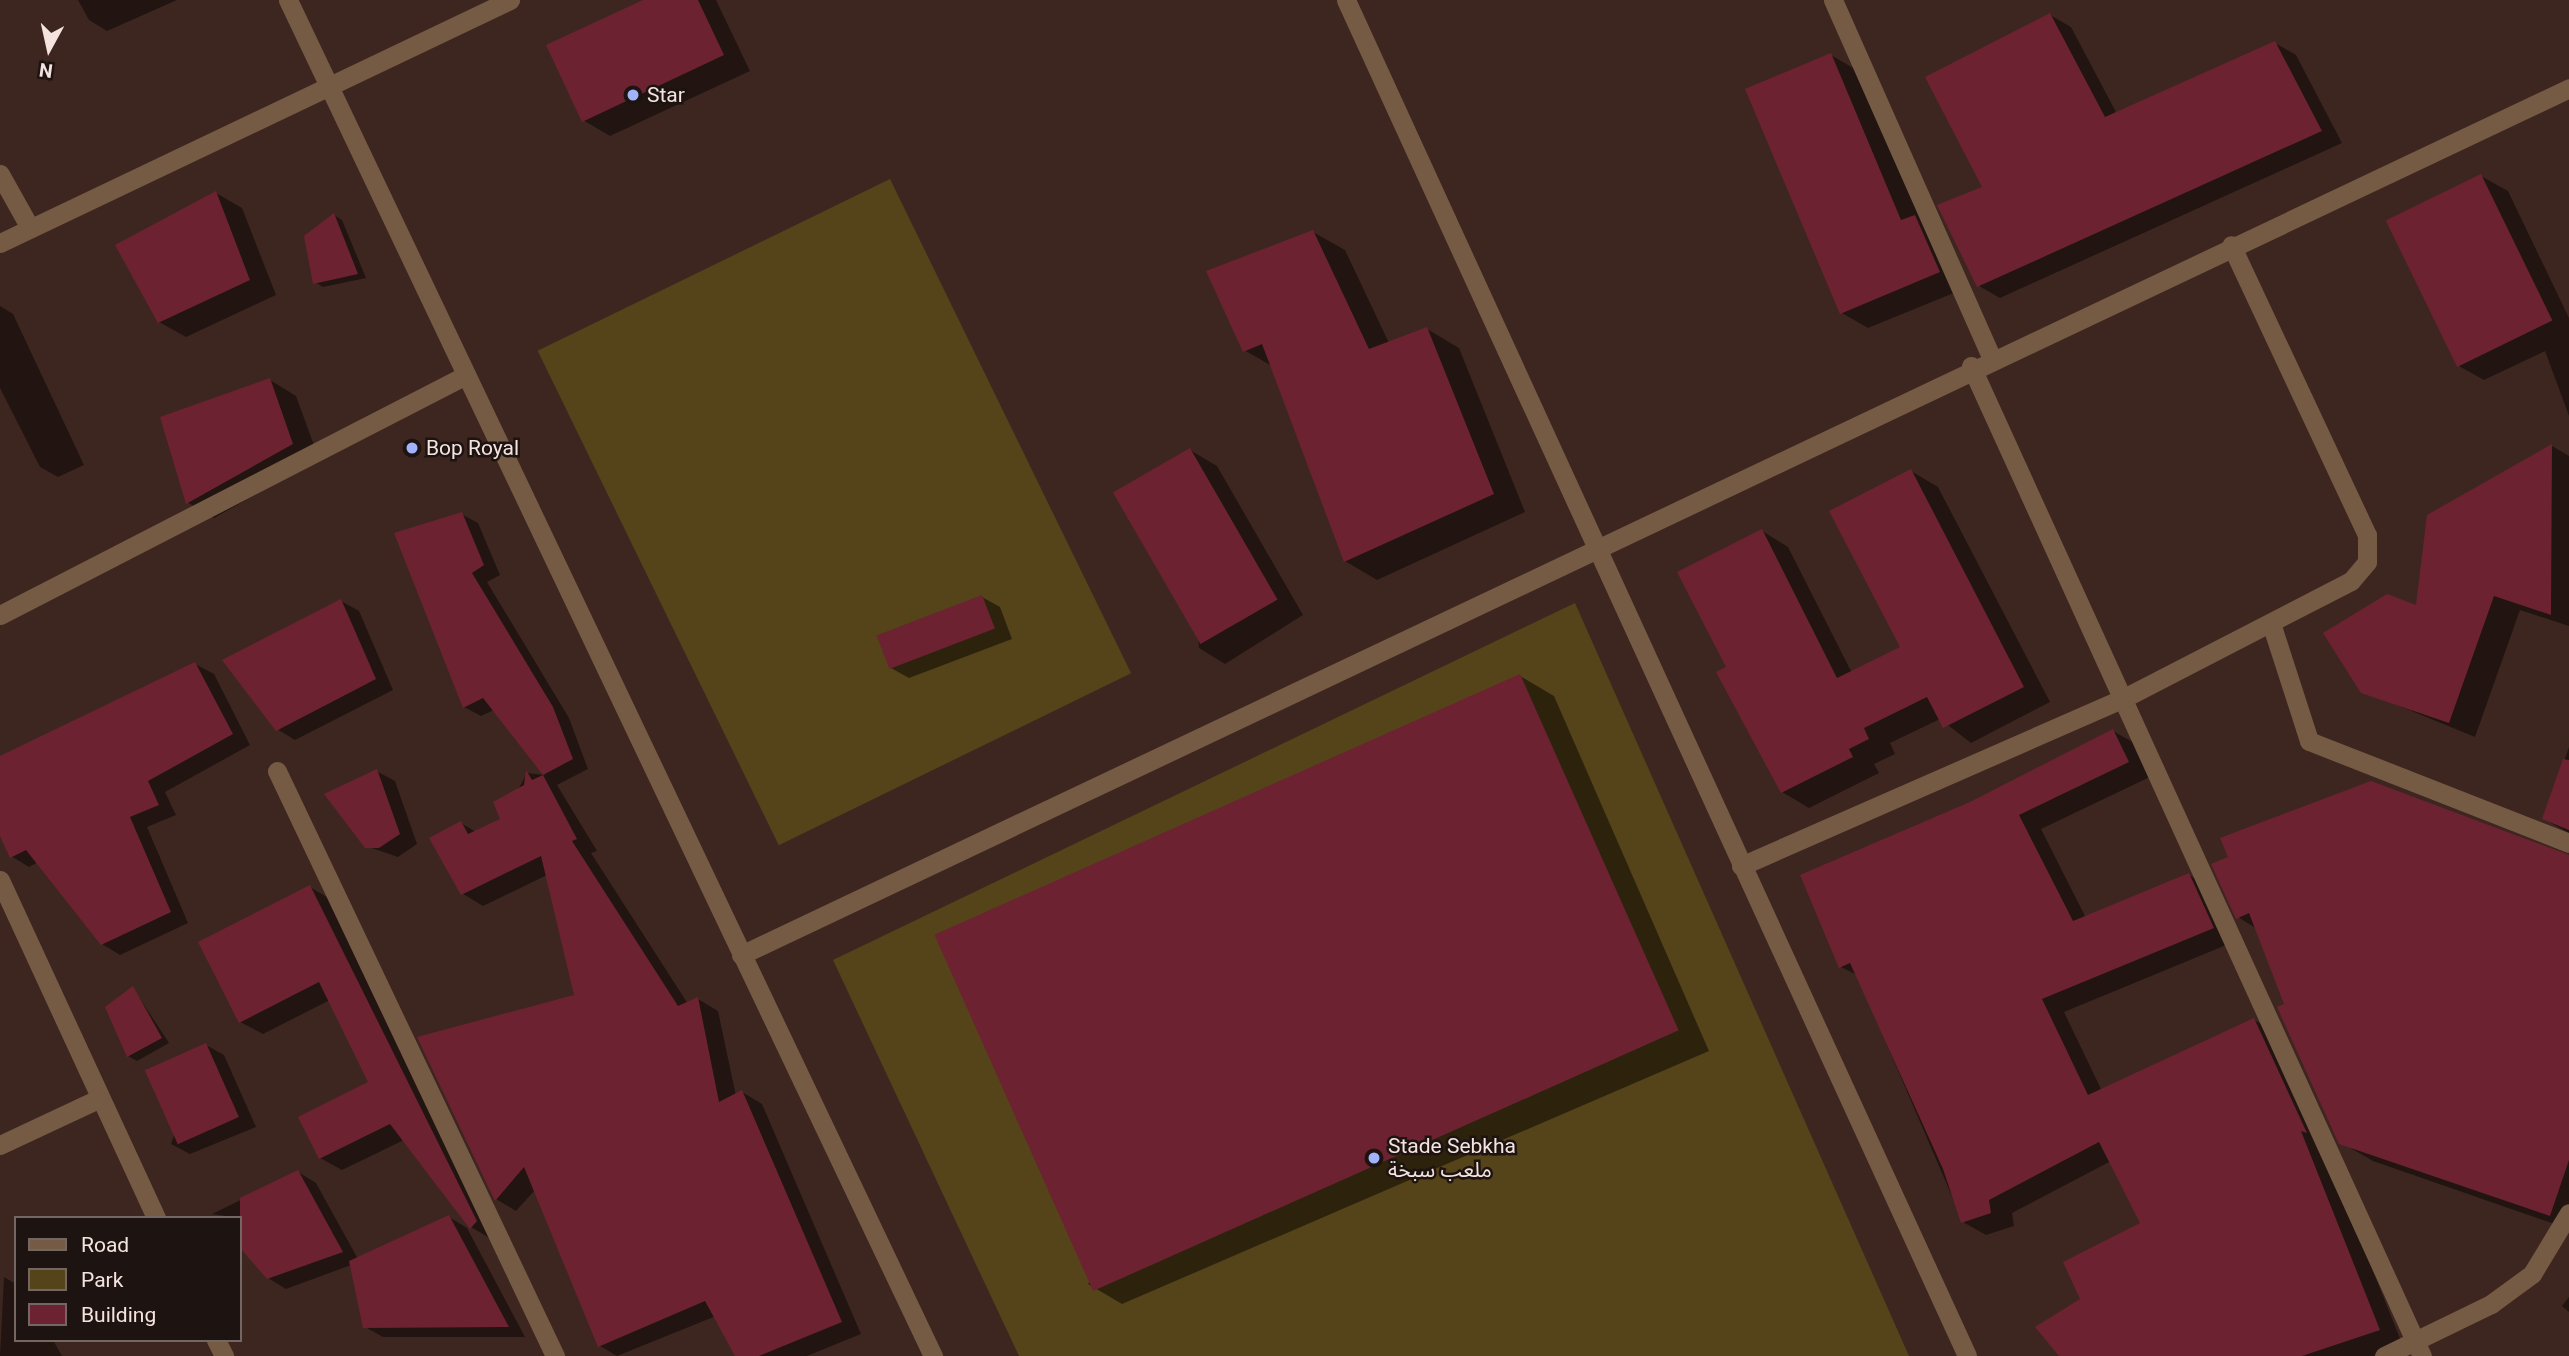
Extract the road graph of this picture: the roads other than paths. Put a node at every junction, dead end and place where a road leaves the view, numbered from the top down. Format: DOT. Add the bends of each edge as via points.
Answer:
graph roads {
  1 [pos="288,0"];
  2 [pos="510,0"];
  3 [pos="1346,0"];
  4 [pos="1833,0"];
  5 [pos="329,86"];
  6 [pos="2569,88"];
  7 [pos="0,174"];
  8 [pos="30,229"];
  9 [pos="0,243"];
  10 [pos="2231,245"];
  11 [pos="1992,359"];
  12 [pos="1971,366"];
  13 [pos="466,375"];
  14 [pos="1593,548"];
  15 [pos="0,615"];
  16 [pos="2271,623"];
  17 [pos="2126,697"];
  18 [pos="277,771"];
  19 [pos="2569,843"];
  20 [pos="1741,866"];
  21 [pos="0,880"];
  22 [pos="741,955"];
  23 [pos="98,1099"];
  24 [pos="0,1144"];
  25 [pos="2569,1213"];
  26 [pos="155,1216"];
  27 [pos="2418,1348"];
  28 [pos="555,1356"];
  29 [pos="933,1356"];
  30 [pos="1966,1356"];
  31 [pos="2384,1356"];
  1 -- 5 [label="street"];
  2 -- 5 [label="street"];
  3 -- 14 [label="street"];
  4 -- 11 [label="street"];
  5 -- 8 [label="street"];
  5 -- 13 [label="street"];
  6 -- 10 [label="street"];
  7 -- 8 [label="street"];
  8 -- 9 [label="street"];
  10 -- 11 [label="street"];
  10 -- 16 [label="street" via="2367,535 2367,562 2351,581"];
  11 -- 12 [label="street"];
  12 -- 14 [label="street"];
  12 -- 17 [label="street"];
  13 -- 15 [label="street"];
  13 -- 22 [label="street"];
  14 -- 20 [label="street"];
  14 -- 22 [label="street"];
  16 -- 17 [label="street"];
  16 -- 19 [label="street" via="2309,741"];
  17 -- 20 [label="street"];
  17 -- 27 [label="street"];
  18 -- 28 [label="street"];
  20 -- 30 [label="street"];
  21 -- 23 [label="street"];
  22 -- 29 [label="street"];
  23 -- 24 [label="street"];
  23 -- 26 [label="street"];
  25 -- 27 [label="street" via="2532,1274"];
  27 -- 31 [label="street"];
}
